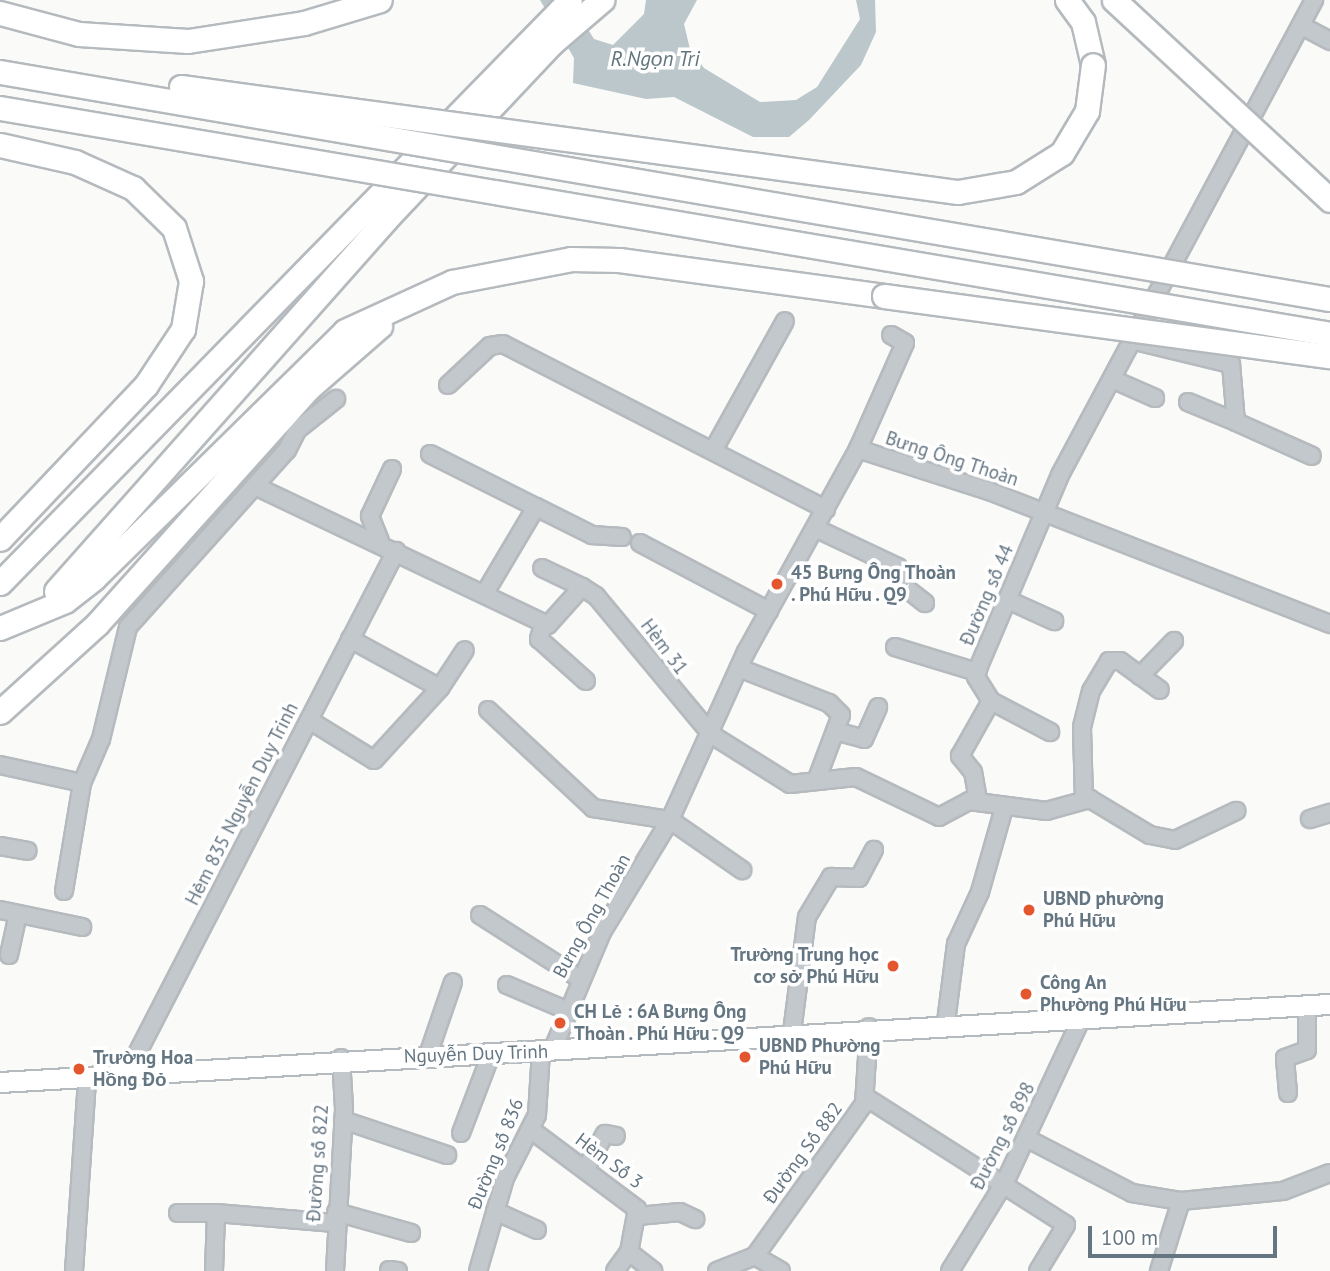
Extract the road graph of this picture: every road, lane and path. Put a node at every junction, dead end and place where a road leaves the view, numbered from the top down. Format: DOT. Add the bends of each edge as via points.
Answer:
graph roads {
  1 [pos="380,0"];
  2 [pos="1067,0"];
  3 [pos="1114,0"];
  4 [pos="1314,0"];
  5 [pos="586,4"];
  6 [pos="0,13"];
  7 [pos="1302,26"];
  8 [pos="548,32"];
  9 [pos="1330,41"];
  10 [pos="0,65"];
  11 [pos="0,72"];
  12 [pos="0,108"];
  13 [pos="0,145"];
  14 [pos="1330,201"];
  15 [pos="1330,299"];
  16 [pos="396,309"];
  17 [pos="785,321"];
  18 [pos="1330,334"];
  19 [pos="891,335"];
  20 [pos="1135,341"];
  21 [pos="1330,356"];
  22 [pos="1114,380"];
  23 [pos="448,384"];
  24 [pos="1155,398"];
  25 [pos="336,399"];
  26 [pos="1188,402"];
  27 [pos="1236,422"];
  28 [pos="713,449"];
  29 [pos="858,449"];
  30 [pos="430,454"];
  31 [pos="1312,456"];
  32 [pos="392,469"];
  33 [pos="255,485"];
  34 [pos="537,507"];
  35 [pos="826,509"];
  36 [pos="1044,513"];
  37 [pos="816,528"];
  38 [pos="622,537"];
  39 [pos="0,539"];
  40 [pos="640,544"];
  41 [pos="389,547"];
  42 [pos="542,568"];
  43 [pos="0,583"];
  44 [pos="582,587"];
  45 [pos="485,593"];
  46 [pos="1009,600"];
  47 [pos="925,603"];
  48 [pos="769,611"];
  49 [pos="1054,621"];
  50 [pos="1330,624"];
  51 [pos="543,625"];
  52 [pos="0,626"];
  53 [pos="351,639"];
  54 [pos="1174,641"];
  55 [pos="895,647"];
  56 [pos="465,650"];
  57 [pos="740,668"];
  58 [pos="977,671"];
  59 [pos="1140,676"];
  60 [pos="586,681"];
  61 [pos="440,688"];
  62 [pos="1160,690"];
  63 [pos="991,701"];
  64 [pos="878,707"];
  65 [pos="488,709"];
  66 [pos="0,712"];
  67 [pos="309,720"];
  68 [pos="835,731"];
  69 [pos="1050,732"];
  70 [pos="712,735"];
  71 [pos="0,765"];
  72 [pos="817,779"];
  73 [pos="82,783"];
  74 [pos="978,800"];
  75 [pos="1084,800"];
  76 [pos="1004,808"];
  77 [pos="1236,811"];
  78 [pos="1330,813"];
  79 [pos="1310,819"];
  80 [pos="670,820"];
  81 [pos="0,846"];
  82 [pos="874,850"];
  83 [pos="28,851"];
  84 [pos="741,870"];
  85 [pos="64,891"];
  86 [pos="0,910"];
  87 [pos="18,914"];
  88 [pos="480,915"];
  89 [pos="82,927"];
  90 [pos="9,955"];
  91 [pos="580,979"];
  92 [pos="453,982"];
  93 [pos="507,985"];
  94 [pos="1330,1004"];
  95 [pos="1307,1005"];
  96 [pos="566,1010"];
  97 [pos="1083,1015"];
  98 [pos="946,1022"];
  99 [pos="869,1027"];
  100 [pos="792,1032"];
  101 [pos="547,1051"];
  102 [pos="491,1054"];
  103 [pos="341,1058"];
  104 [pos="427,1058"];
  105 [pos="125,1077"];
  106 [pos="88,1078"];
  107 [pos="0,1082"];
  108 [pos="1288,1093"];
  109 [pos="867,1098"];
  110 [pos="343,1119"];
  111 [pos="530,1129"];
  112 [pos="461,1133"];
  113 [pos="616,1136"];
  114 [pos="1026,1138"];
  115 [pos="447,1155"];
  116 [pos="586,1168"];
  117 [pos="1330,1173"];
  118 [pos="1002,1186"];
  119 [pos="1181,1201"];
  120 [pos="495,1211"];
  121 [pos="178,1213"];
  122 [pos="216,1213"];
  123 [pos="638,1216"];
  124 [pos="336,1217"];
  125 [pos="695,1219"];
  126 [pos="537,1230"];
  127 [pos="411,1233"];
  128 [pos="629,1252"];
  129 [pos="755,1256"];
  130 [pos="74,1271"];
  131 [pos="214,1271"];
  132 [pos="335,1271"];
  133 [pos="478,1271"];
  134 [pos="615,1271"];
  135 [pos="653,1271"];
  136 [pos="716,1271"];
  137 [pos="781,1271"];
  138 [pos="950,1271"];
  139 [pos="1038,1271"];
  140 [pos="1160,1271"];
  1 -- 6 [label="highway" via="304,23 188,41 79,34"];
  2 -- 10 [label="highway, bridge" via="1083,22 1093,65 1087,111 1062,153 1016,182 958,192"];
  3 -- 14 [label="highway, bridge"];
  4 -- 7 [label="street"];
  5 -- 8 [label="highway"];
  7 -- 9 [label="street"];
  7 -- 20 [label="street"];
  8 -- 43 [label="highway"];
  8 -- 52 [label="highway" via="242,377 68,583"];
  11 -- 15 [label="highway, bridge"];
  12 -- 18 [label="highway, bridge"];
  13 -- 39 [label="highway" via="110,175 160,209 185,252 190,305 183,329 146,385"];
  16 -- 21 [label="highway, bridge" via="502,268 570,259"];
  16 -- 52 [label="highway" via="357,324 299,370 94,578 65,601"];
  16 -- 66 [label="highway" via="310,387 38,681"];
  17 -- 28 [label="street"];
  19 -- 29 [label="street" via="905,343"];
  20 -- 22 [label="street"];
  20 -- 27 [label="street" via="1231,364"];
  22 -- 24 [label="street"];
  22 -- 36 [label="street"];
  23 -- 28 [label="street" via="490,346 503,344"];
  25 -- 33 [label="street" via="297,430"];
  26 -- 27 [label="street"];
  27 -- 31 [label="street"];
  28 -- 35 [label="street"];
  29 -- 35 [label="street, Bưng Ông Thoàn"];
  29 -- 36 [label="street, Bưng Ông Thoàn"];
  30 -- 34 [label="street"];
  32 -- 41 [label="street" via="370,516"];
  33 -- 41 [label="street"];
  33 -- 73 [label="street" via="128,627 101,738"];
  34 -- 38 [label="street" via="592,535"];
  34 -- 45 [label="street"];
  35 -- 37 [label="street, Bưng Ông Thoàn"];
  36 -- 46 [label="street, Đường số 44"];
  36 -- 50 [label="street, Bưng Ông Thoàn"];
  37 -- 47 [label="street" via="898,567 907,589"];
  37 -- 48 [label="street, Bưng Ông Thoàn"];
  40 -- 48 [label="street"];
  41 -- 45 [label="street"];
  41 -- 53 [label="street, Hẻm 835 Nguyễn Duy Trinh"];
  42 -- 44 [label="street"];
  44 -- 51 [label="street" via="553,624"];
  44 -- 70 [label="street, Hèm 31"];
  45 -- 51 [label="street"];
  46 -- 49 [label="street"];
  46 -- 58 [label="street, Đường số 44"];
  48 -- 57 [label="street, Bưng Ông Thoàn"];
  51 -- 60 [label="street" via="539,639"];
  53 -- 61 [label="street"];
  53 -- 67 [label="street, Hẻm 835 Nguyễn Duy Trinh"];
  54 -- 59 [label="street"];
  55 -- 58 [label="street"];
  56 -- 61 [label="street"];
  57 -- 68 [label="street" via="829,703 841,715"];
  57 -- 70 [label="street, Bưng Ông Thoàn"];
  58 -- 63 [label="street, Đường số 44"];
  59 -- 62 [label="street"];
  59 -- 75 [label="street" via="1112,660 1091,691 1081,737"];
  61 -- 67 [label="street" via="374,760"];
  63 -- 69 [label="street"];
  63 -- 74 [label="street" via="960,752 973,772"];
  64 -- 68 [label="street" via="864,739"];
  65 -- 80 [label="street" via="593,808"];
  67 -- 105 [label="street, Hẻm 835 Nguyễn Duy Trinh"];
  68 -- 72 [label="street"];
  70 -- 72 [label="street, Hèm 31" via="789,784"];
  70 -- 80 [label="street, Bưng Ông Thoàn"];
  71 -- 73 [label="street"];
  72 -- 74 [label="street, Hèm 31" via="856,777 939,817"];
  73 -- 85 [label="street"];
  74 -- 76 [label="street"];
  75 -- 76 [label="street" via="1046,811"];
  75 -- 77 [label="street" via="1097,800 1150,835 1175,840"];
  76 -- 98 [label="street" via="981,892 956,944"];
  78 -- 79 [label="street"];
  80 -- 84 [label="street"];
  80 -- 91 [label="street, Bưng Ông Thoàn"];
  81 -- 83 [label="street"];
  82 -- 100 [label="street" via="859,878 831,877 807,917"];
  86 -- 87 [label="street"];
  87 -- 89 [label="street"];
  87 -- 90 [label="street"];
  88 -- 91 [label="street"];
  91 -- 96 [label="street, Bưng Ông Thoàn"];
  92 -- 104 [label="street"];
  93 -- 96 [label="street"];
  94 -- 95 [label="main road, Nguyễn Duy Trinh"];
  95 -- 97 [label="main road, Nguyễn Duy Trinh"];
  95 -- 108 [label="street" via="1307,1050 1285,1058"];
  96 -- 101 [label="street, Bưng Ông Thoàn"];
  97 -- 98 [label="main road, Nguyễn Duy Trinh"];
  97 -- 114 [label="street, Đường số 898"];
  98 -- 99 [label="main road, Nguyễn Duy Trinh"];
  99 -- 100 [label="main road, Nguyễn Duy Trinh"];
  99 -- 109 [label="street, Đường Số 882"];
  100 -- 101 [label="main road, Nguyễn Duy Trinh"];
  101 -- 102 [label="main road, Nguyễn Duy Trinh"];
  101 -- 111 [label="street, Đường số 836" via="542,1097"];
  102 -- 104 [label="main road, Nguyễn Duy Trinh"];
  102 -- 112 [label="street"];
  103 -- 104 [label="main road, Nguyễn Duy Trinh"];
  103 -- 105 [label="main road, Nguyễn Duy Trinh"];
  103 -- 110 [label="street, Đường số 822"];
  105 -- 106 [label="main road, Nguyễn Duy Trinh"];
  106 -- 107 [label="main road, Nguyễn Duy Trinh"];
  106 -- 130 [label="street"];
  109 -- 118 [label="street"];
  109 -- 129 [label="street, Đường Số 882"];
  110 -- 115 [label="street"];
  110 -- 124 [label="street, Đường số 822"];
  111 -- 116 [label="street, Hèm Số 3"];
  111 -- 120 [label="street, Đường số 836"];
  113 -- 116 [label="street" via="605,1134"];
  114 -- 118 [label="street, Đường số 898"];
  114 -- 119 [label="street" via="1132,1193"];
  116 -- 123 [label="street, Hèm Số 3" via="624,1196"];
  117 -- 119 [label="street" via="1239,1199"];
  118 -- 138 [label="street, Đường số 898"];
  118 -- 139 [label="street" via="1066,1225"];
  119 -- 140 [label="street"];
  120 -- 126 [label="street"];
  120 -- 133 [label="street, Đường số 836"];
  121 -- 122 [label="street"];
  122 -- 124 [label="street"];
  122 -- 131 [label="street"];
  123 -- 125 [label="street" via="680,1212"];
  123 -- 128 [label="street, Hèm Số 3"];
  124 -- 127 [label="street"];
  124 -- 132 [label="street, Đường số 822"];
  128 -- 134 [label="street"];
  128 -- 135 [label="street"];
  129 -- 136 [label="street"];
  129 -- 137 [label="street"];
}
